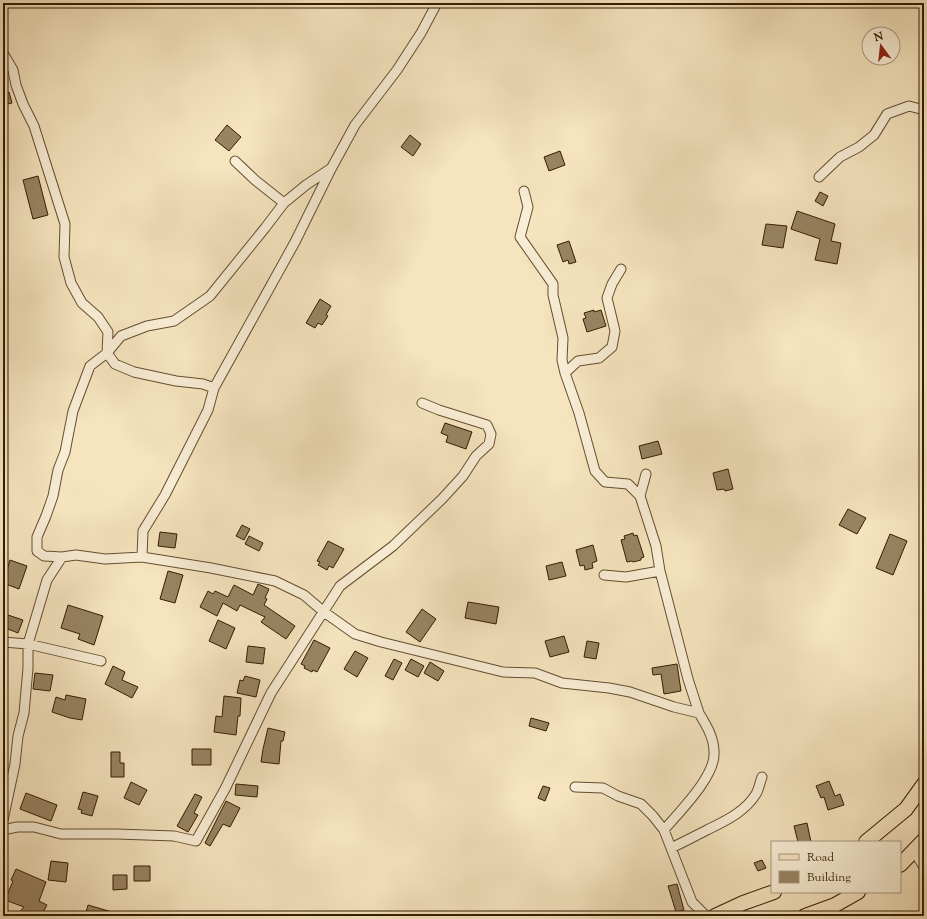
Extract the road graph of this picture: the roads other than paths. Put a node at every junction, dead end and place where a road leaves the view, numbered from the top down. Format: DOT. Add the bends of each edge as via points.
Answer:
graph roads {
  1 [pos="436,3"];
  2 [pos="3,53"];
  3 [pos="924,110"];
  4 [pos="235,161"];
  5 [pos="330,169"];
  6 [pos="819,176"];
  7 [pos="524,191"];
  8 [pos="284,203"];
  9 [pos="621,269"];
  10 [pos="107,353"];
  11 [pos="565,373"];
  12 [pos="214,388"];
  13 [pos="422,403"];
  14 [pos="646,474"];
  15 [pos="640,496"];
  16 [pos="62,557"];
  17 [pos="142,557"];
  18 [pos="660,571"];
  19 [pos="604,576"];
  20 [pos="324,612"];
  21 [pos="3,642"];
  22 [pos="28,644"];
  23 [pos="101,661"];
  24 [pos="699,713"];
  25 [pos="762,777"];
  26 [pos="924,784"];
  27 [pos="575,787"];
  28 [pos="3,820"];
  29 [pos="3,830"];
  30 [pos="664,830"];
  31 [pos="924,840"];
  32 [pos="867,841"];
  33 [pos="671,848"];
  34 [pos="914,851"];
  35 [pos="901,864"];
  36 [pos="924,867"];
  37 [pos="771,893"];
  38 [pos="856,893"];
  39 [pos="706,916"];
  40 [pos="715,916"];
  41 [pos="805,916"];
  1 -- 5 [label="street" via="421,33 355,125"];
  2 -- 10 [label="street" via="13,70 23,104 34,126 65,224 64,257 71,283 82,303 98,317 108,332"];
  3 -- 6 [label="street" via="909,106 887,114 874,135 840,157"];
  4 -- 8 [label="street"];
  5 -- 8 [label="street"];
  5 -- 12 [label="street" via="295,242"];
  7 -- 11 [label="street" via="528,207 520,237 553,284 553,295 564,338 562,360"];
  8 -- 10 [label="street" via="210,296 174,321 147,326 121,336"];
  9 -- 11 [label="street" via="607,298 615,331 612,347 599,358 578,361"];
  10 -- 12 [label="street" via="115,364 134,372"];
  10 -- 16 [label="street" via="90,366 73,411 65,452 37,537 37,551 44,556"];
  11 -- 15 [label="street" via="595,470 605,482 628,484"];
  12 -- 17 [label="street" via="208,410 165,495 143,531"];
  13 -- 20 [label="street" via="487,425 491,434 489,444 476,456 458,482 393,546 340,586"];
  14 -- 15 [label="street"];
  15 -- 18 [label="street" via="656,546"];
  16 -- 17 [label="street" via="76,555 105,560"];
  16 -- 22 [label="street" via="47,580"];
  17 -- 20 [label="street" via="275,582 304,595"];
  18 -- 19 [label="street"];
  18 -- 24 [label="street"];
  20 -- 24 [label="street" via="355,634 381,642 503,672 535,673 562,683 630,692"];
  20 -- 29 [label="street" via="271,693 225,789 196,841 174,836 62,834 34,827"];
  21 -- 22 [label="street"];
  22 -- 23 [label="street"];
  22 -- 28 [label="street" via="24,713"];
  24 -- 30 [label="street" via="710,732 714,753 712,768 701,787"];
  25 -- 33 [label="street" via="757,793 742,810 724,822"];
  26 -- 32 [label="main road" via="906,809"];
  27 -- 30 [label="street" via="603,788 641,804"];
  30 -- 33 [label="street"];
  31 -- 34 [label="main road"];
  33 -- 39 [label="street" via="692,902"];
  34 -- 35 [label="main road"];
  34 -- 36 [label="street"];
  37 -- 40 [label="main road" via="743,902"];
  38 -- 41 [label="main road" via="835,905"];
}
